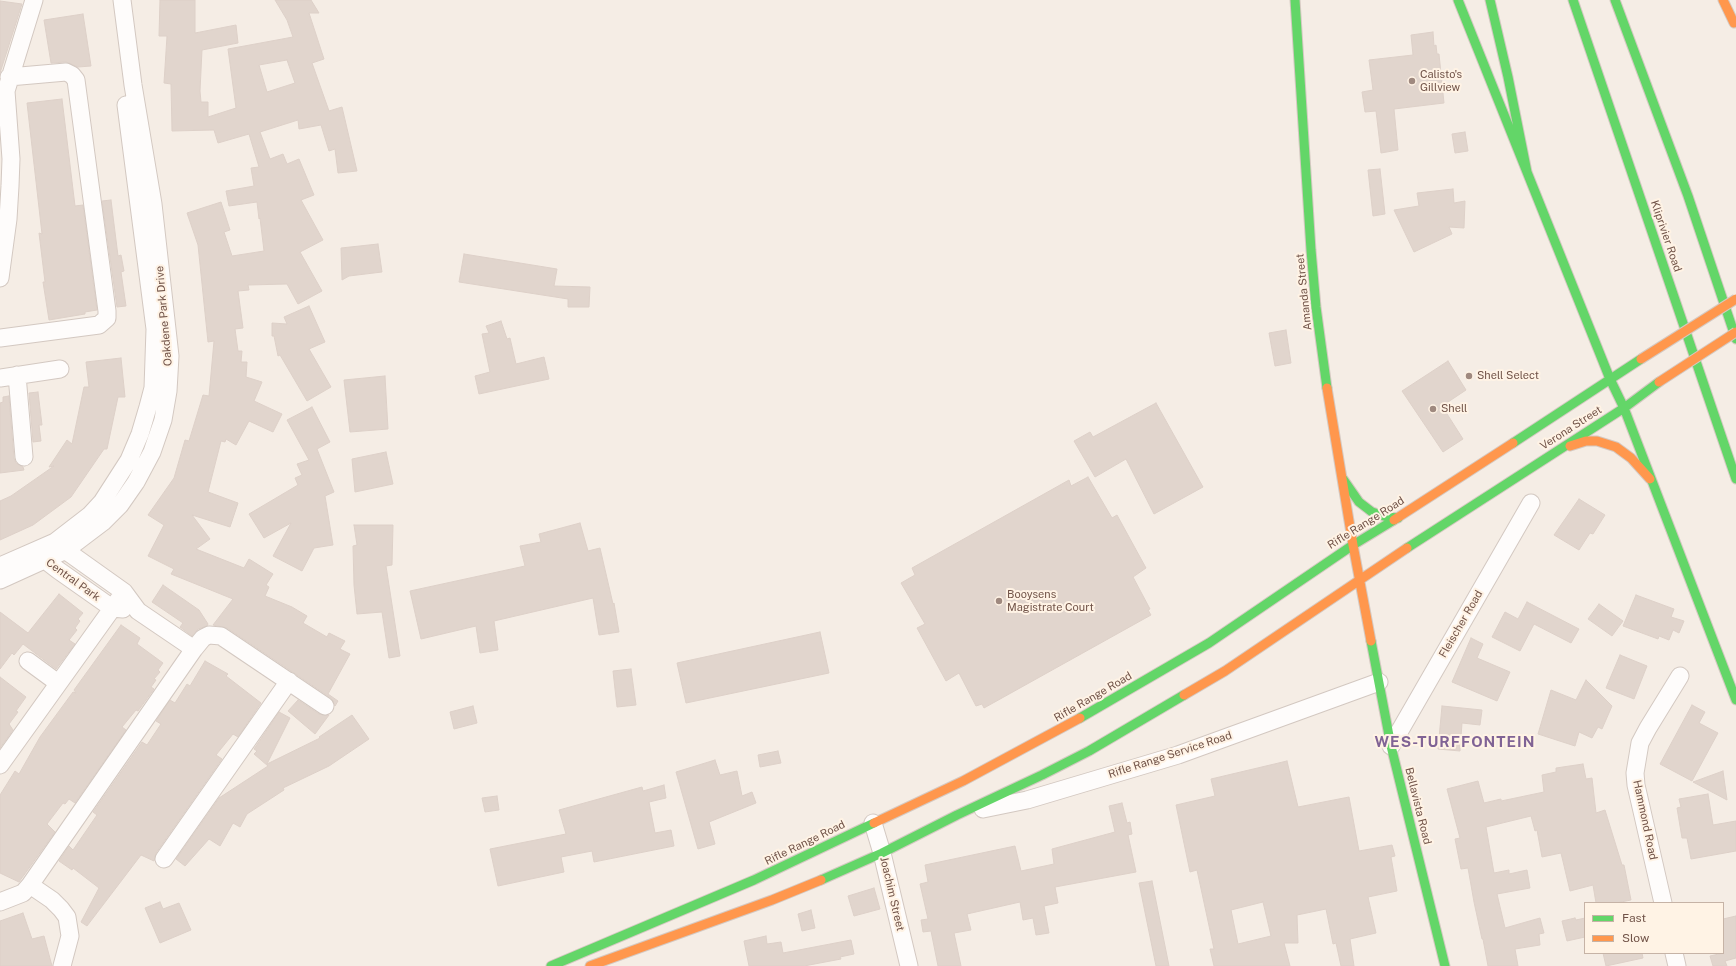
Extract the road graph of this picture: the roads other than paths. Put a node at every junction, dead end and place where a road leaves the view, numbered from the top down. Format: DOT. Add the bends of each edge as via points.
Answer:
graph roads {
  1 [pos="34,0"];
  2 [pos="112,0"];
  3 [pos="122,0"];
  4 [pos="1295,0"];
  5 [pos="1458,0"];
  6 [pos="1490,0"];
  7 [pos="1573,0"];
  8 [pos="1615,0"];
  9 [pos="1723,0"];
  10 [pos="1727,0"];
  11 [pos="1735,27"];
  12 [pos="9,77"];
  13 [pos="1527,172"];
  14 [pos="0,278"];
  15 [pos="1736,299"];
  16 [pos="1736,332"];
  17 [pos="0,338"];
  18 [pos="1736,338"];
  19 [pos="60,369"];
  20 [pos="17,375"];
  21 [pos="0,378"];
  22 [pos="1610,379"];
  23 [pos="1624,408"];
  24 [pos="1561,448"];
  25 [pos="24,457"];
  26 [pos="1342,477"];
  27 [pos="1650,479"];
  28 [pos="1736,479"];
  29 [pos="1531,503"];
  30 [pos="1398,518"];
  31 [pos="1352,545"];
  32 [pos="60,546"];
  33 [pos="41,555"];
  34 [pos="0,566"];
  35 [pos="0,580"];
  36 [pos="1360,580"];
  37 [pos="124,592"];
  38 [pos="112,608"];
  39 [pos="138,611"];
  40 [pos="194,649"];
  41 [pos="28,661"];
  42 [pos="1680,676"];
  43 [pos="289,682"];
  44 [pos="1379,682"];
  45 [pos="58,683"];
  46 [pos="1736,700"];
  47 [pos="325,706"];
  48 [pos="1391,746"];
  49 [pos="2,758"];
  50 [pos="957,814"];
  51 [pos="873,824"];
  52 [pos="882,853"];
  53 [pos="164,859"];
  54 [pos="30,885"];
  55 [pos="0,902"];
  56 [pos="1663,902"];
  57 [pos="1674,954"];
  58 [pos="62,966"];
  59 [pos="551,966"];
  60 [pos="590,966"];
  61 [pos="909,966"];
  62 [pos="1445,966"];
  63 [pos="1677,966"];
  1 -- 12 [label="street"];
  2 -- 32 [label="street, Oakdene Park Drive" via="155,329 153,388 140,434 129,460 90,515"];
  3 -- 32 [label="street, Oakdene Park Drive" via="153,204 170,356 168,391 163,420 152,452 120,505 103,522"];
  4 -- 26 [label="main road, Amanda Street" via="1316,307"];
  5 -- 13 [label="main road"];
  6 -- 13 [label="main road"];
  7 -- 28 [label="main road, Kliprivier Road"];
  8 -- 18 [label="main road" via="1688,196"];
  9 -- 11 [label="main road"];
  10 -- 11 [label="main road"];
  12 -- 14 [label="street" via="6,102 11,159 10,186"];
  12 -- 17 [label="street" via="62,71 72,75 76,80 107,318 99,325"];
  13 -- 22 [label="main road"];
  15 -- 22 [label="main road, bridge"];
  16 -- 23 [label="main road, Verona Street, bridge"];
  19 -- 20 [label="street"];
  20 -- 21 [label="street"];
  20 -- 25 [label="street"];
  22 -- 23 [label="main road"];
  22 -- 30 [label="main road, Rifle Range Road"];
  23 -- 24 [label="main road, Verona Street"];
  23 -- 27 [label="main road"];
  24 -- 27 [label="main road" via="1586,441 1611,445 1624,452"];
  24 -- 36 [label="main road, Verona Street"];
  26 -- 30 [label="main road" via="1359,502 1372,512"];
  26 -- 31 [label="main road, Amanda Street"];
  27 -- 46 [label="main road"];
  29 -- 48 [label="street, Fleischer Road"];
  30 -- 31 [label="main road, Rifle Range Road"];
  31 -- 36 [label="main road, Amanda Street"];
  31 -- 51 [label="main road, Rifle Range Road" via="1181,661 963,781"];
  32 -- 33 [label="street, Oakdene Park Drive"];
  32 -- 37 [label="street, Central Park"];
  33 -- 34 [label="street, Oakdene Park Drive"];
  33 -- 35 [label="street, Oakdene Park Drive"];
  33 -- 38 [label="street, Central Park"];
  36 -- 44 [label="main road, Bellavista Road"];
  36 -- 50 [label="main road" via="1225,671 1133,726 1042,775"];
  37 -- 38 [label="street"];
  37 -- 39 [label="street, Central Park"];
  38 -- 39 [label="street"];
  38 -- 45 [label="street"];
  39 -- 40 [label="street"];
  40 -- 43 [label="street" via="209,635 221,636"];
  40 -- 54 [label="street"];
  41 -- 45 [label="street"];
  42 -- 56 [label="street, Hammond Road" via="1640,743 1635,773"];
  43 -- 47 [label="street"];
  43 -- 53 [label="street"];
  44 -- 48 [label="main road, Bellavista Road"];
  44 -- 50 [label="street, Rifle Range Service Road" via="1178,755 1027,800"];
  45 -- 49 [label="street"];
  48 -- 62 [label="main road, Bellavista Road"];
  50 -- 52 [label="main road"];
  51 -- 52 [label="street, Joachim Street"];
  51 -- 59 [label="main road, Rifle Range Road" via="754,880"];
  52 -- 60 [label="main road" via="772,900"];
  52 -- 61 [label="street, Joachim Street"];
  54 -- 55 [label="street" via="23,893"];
  54 -- 58 [label="street" via="52,900 67,917 70,936"];
  57 -- 63 [label="street"];
}
